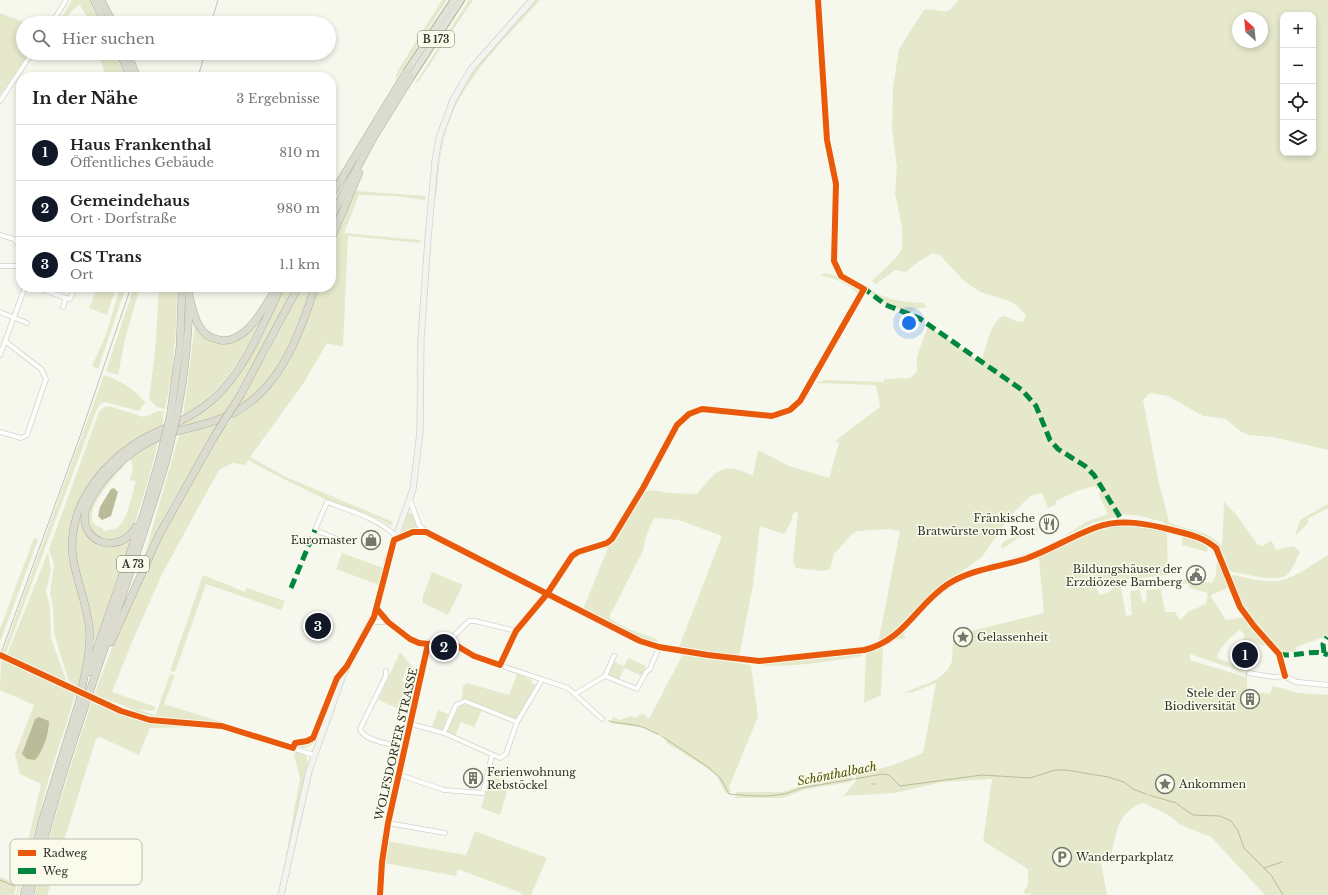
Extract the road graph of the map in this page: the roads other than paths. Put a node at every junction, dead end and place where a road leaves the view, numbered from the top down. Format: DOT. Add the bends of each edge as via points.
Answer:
graph roads {
  1 [pos="66,0"];
  2 [pos="94,0"];
  3 [pos="101,0"];
  4 [pos="454,0"];
  5 [pos="461,0"];
  6 [pos="532,0"];
  7 [pos="56,16"];
  8 [pos="102,16"];
  9 [pos="109,16"];
  10 [pos="27,60"];
  11 [pos="123,60"];
  12 [pos="130,60"];
  13 [pos="19,72"];
  14 [pos="128,72"];
  15 [pos="135,72"];
  16 [pos="409,74"];
  17 [pos="16,77"];
  18 [pos="0,101"];
  19 [pos="372,140"];
  20 [pos="336,188"];
  21 [pos="336,208"];
  22 [pos="336,227"];
  23 [pos="0,235"];
  24 [pos="16,242"];
  25 [pos="0,266"];
  26 [pos="16,266"];
  27 [pos="23,292"];
  28 [pos="50,292"];
  29 [pos="73,292"];
  30 [pos="182,292"];
  31 [pos="190,292"];
  32 [pos="274,292"];
  33 [pos="278,292"];
  34 [pos="295,292"];
  35 [pos="313,292"];
  36 [pos="190,295"];
  37 [pos="66,298"];
  38 [pos="63,307"];
  39 [pos="0,312"];
  40 [pos="14,318"];
  41 [pos="27,323"];
  42 [pos="5,341"];
  43 [pos="0,353"];
  44 [pos="174,416"];
  45 [pos="0,432"];
  46 [pos="163,461"];
  47 [pos="410,500"];
  48 [pos="144,513"];
  49 [pos="426,532"];
  50 [pos="395,537"];
  51 [pos="340,540"];
  52 [pos="548,594"];
  53 [pos="377,609"];
  54 [pos="372,622"];
  55 [pos="388,622"];
  56 [pos="516,631"];
  57 [pos="449,640"];
  58 [pos="428,644"];
  59 [pos="659,646"];
  60 [pos="0,655"];
  61 [pos="614,656"];
  62 [pos="500,665"];
  63 [pos="98,667"];
  64 [pos="386,671"];
  65 [pos="1249,673"];
  66 [pos="605,676"];
  67 [pos="1285,676"];
  68 [pos="542,680"];
  69 [pos="1328,685"];
  70 [pos="575,694"];
  71 [pos="80,696"];
  72 [pos="602,719"];
  73 [pos="517,722"];
  74 [pos="411,724"];
  75 [pos="444,733"];
  76 [pos="405,747"];
  77 [pos="314,755"];
  78 [pos="492,755"];
  79 [pos="400,775"];
  80 [pos="388,823"];
  81 [pos="445,833"];
  82 [pos="38,839"];
  83 [pos="45,839"];
  84 [pos="26,885"];
  85 [pos="33,885"];
  86 [pos="24,895"];
  87 [pos="30,895"];
  88 [pos="281,895"];
  89 [pos="380,895"];
  1 -- 7 [label="street"];
  2 -- 8 [label="highway"];
  3 -- 9 [label="highway"];
  4 -- 16 [label="highway, B 173"];
  5 -- 16 [label="highway, B 173"];
  6 -- 47 [label="main road" via="471,69 453,100 439,138 421,339 420,432"];
  10 -- 13 [label="street"];
  11 -- 14 [label="highway"];
  12 -- 15 [label="highway"];
  16 -- 19 [label="highway"];
  16 -- 20 [label="highway"];
  17 -- 18 [label="street"];
  19 -- 21 [label="highway"];
  19 -- 22 [label="highway"];
  23 -- 24 [label="street"];
  25 -- 26 [label="street"];
  27 -- 40 [label="street"];
  28 -- 37 [label="street"];
  29 -- 37 [label="street" via="70,299"];
  30 -- 44 [label="highway, A 73"];
  31 -- 36 [label="highway, A 73"];
  32 -- 36 [label="highway" via="250,327 228,341 213,339 202,331 194,315"];
  33 -- 71 [label="highway" via="246,357 221,391 190,416 127,450 105,470 86,495 75,524 72,549 75,574 89,625 90,645"];
  34 -- 63 [label="highway, bridge" via="241,394 159,535"];
  35 -- 48 [label="highway" via="291,349 278,372 259,395 227,416 166,435 138,449 121,462 102,483 85,515 94,538 115,544 132,534"];
  36 -- 44 [label="highway, A 73" via="188,346"];
  37 -- 38 [label="street"];
  39 -- 40 [label="street"];
  40 -- 41 [label="street"];
  40 -- 42 [label="street"];
  42 -- 43 [label="street"];
  42 -- 45 [label="street" via="41,369 46,379 27,435 20,438"];
  44 -- 46 [label="highway, A 73, bridge"];
  46 -- 48 [label="highway, A 73"];
  46 -- 63 [label="highway, A 73" via="147,524"];
  47 -- 49 [label="street" via="419,525"];
  47 -- 50 [label="main road"];
  48 -- 71 [label="highway, A 73"];
  49 -- 50 [label="street" via="413,532"];
  49 -- 52 [label="street"];
  50 -- 51 [label="street" via="388,527 372,518 327,502 315,530"];
  50 -- 53 [label="main road"];
  52 -- 56 [label="street"];
  52 -- 59 [label="street" via="626,635"];
  53 -- 54 [label="main road"];
  53 -- 55 [label="street"];
  54 -- 55 [label="street"];
  54 -- 77 [label="main road" via="347,666"];
  55 -- 58 [label="street" via="410,640"];
  56 -- 57 [label="street" via="475,620 469,621"];
  56 -- 62 [label="street"];
  57 -- 58 [label="street"];
  57 -- 62 [label="street" via="474,656"];
  58 -- 74 [label="street, WOLFSDORFER STRASSE" via="416,690"];
  59 -- 66 [label="street" via="650,669 636,689"];
  59 -- 67 [label="street" via="741,660 770,661 874,648 890,640 929,598 962,576 1041,553 1098,526 1133,523 1196,536 1216,548 1240,607 1279,654"];
  60 -- 77 [label="street, bridge" via="121,711 150,720 222,726"];
  61 -- 66 [label="street"];
  62 -- 68 [label="street"];
  63 -- 83 [label="highway, A 73" via="62,776"];
  64 -- 76 [label="street" via="386,676 360,729 368,738"];
  65 -- 67 [label="street"];
  66 -- 70 [label="street"];
  67 -- 69 [label="street" via="1296,682"];
  68 -- 70 [label="street" via="568,688"];
  68 -- 73 [label="street"];
  70 -- 72 [label="street"];
  71 -- 82 [label="highway, A 73"];
  73 -- 75 [label="street" via="465,701 456,705"];
  73 -- 78 [label="street" via="503,757"];
  74 -- 75 [label="street"];
  74 -- 76 [label="street, WOLFSDORFER STRASSE"];
  75 -- 78 [label="street"];
  76 -- 79 [label="street, WOLFSDORFER STRASSE"];
  77 -- 88 [label="main road"];
  78 -- 79 [label="street" via="483,793 444,790"];
  79 -- 80 [label="street, WOLFSDORFER STRASSE"];
  80 -- 81 [label="street, WOLFSDORFER STRASSE"];
  80 -- 89 [label="street, WOLFSDORFER STRASSE"];
  84 -- 86 [label="highway, A 73"];
  85 -- 87 [label="highway, A 73"];
}
